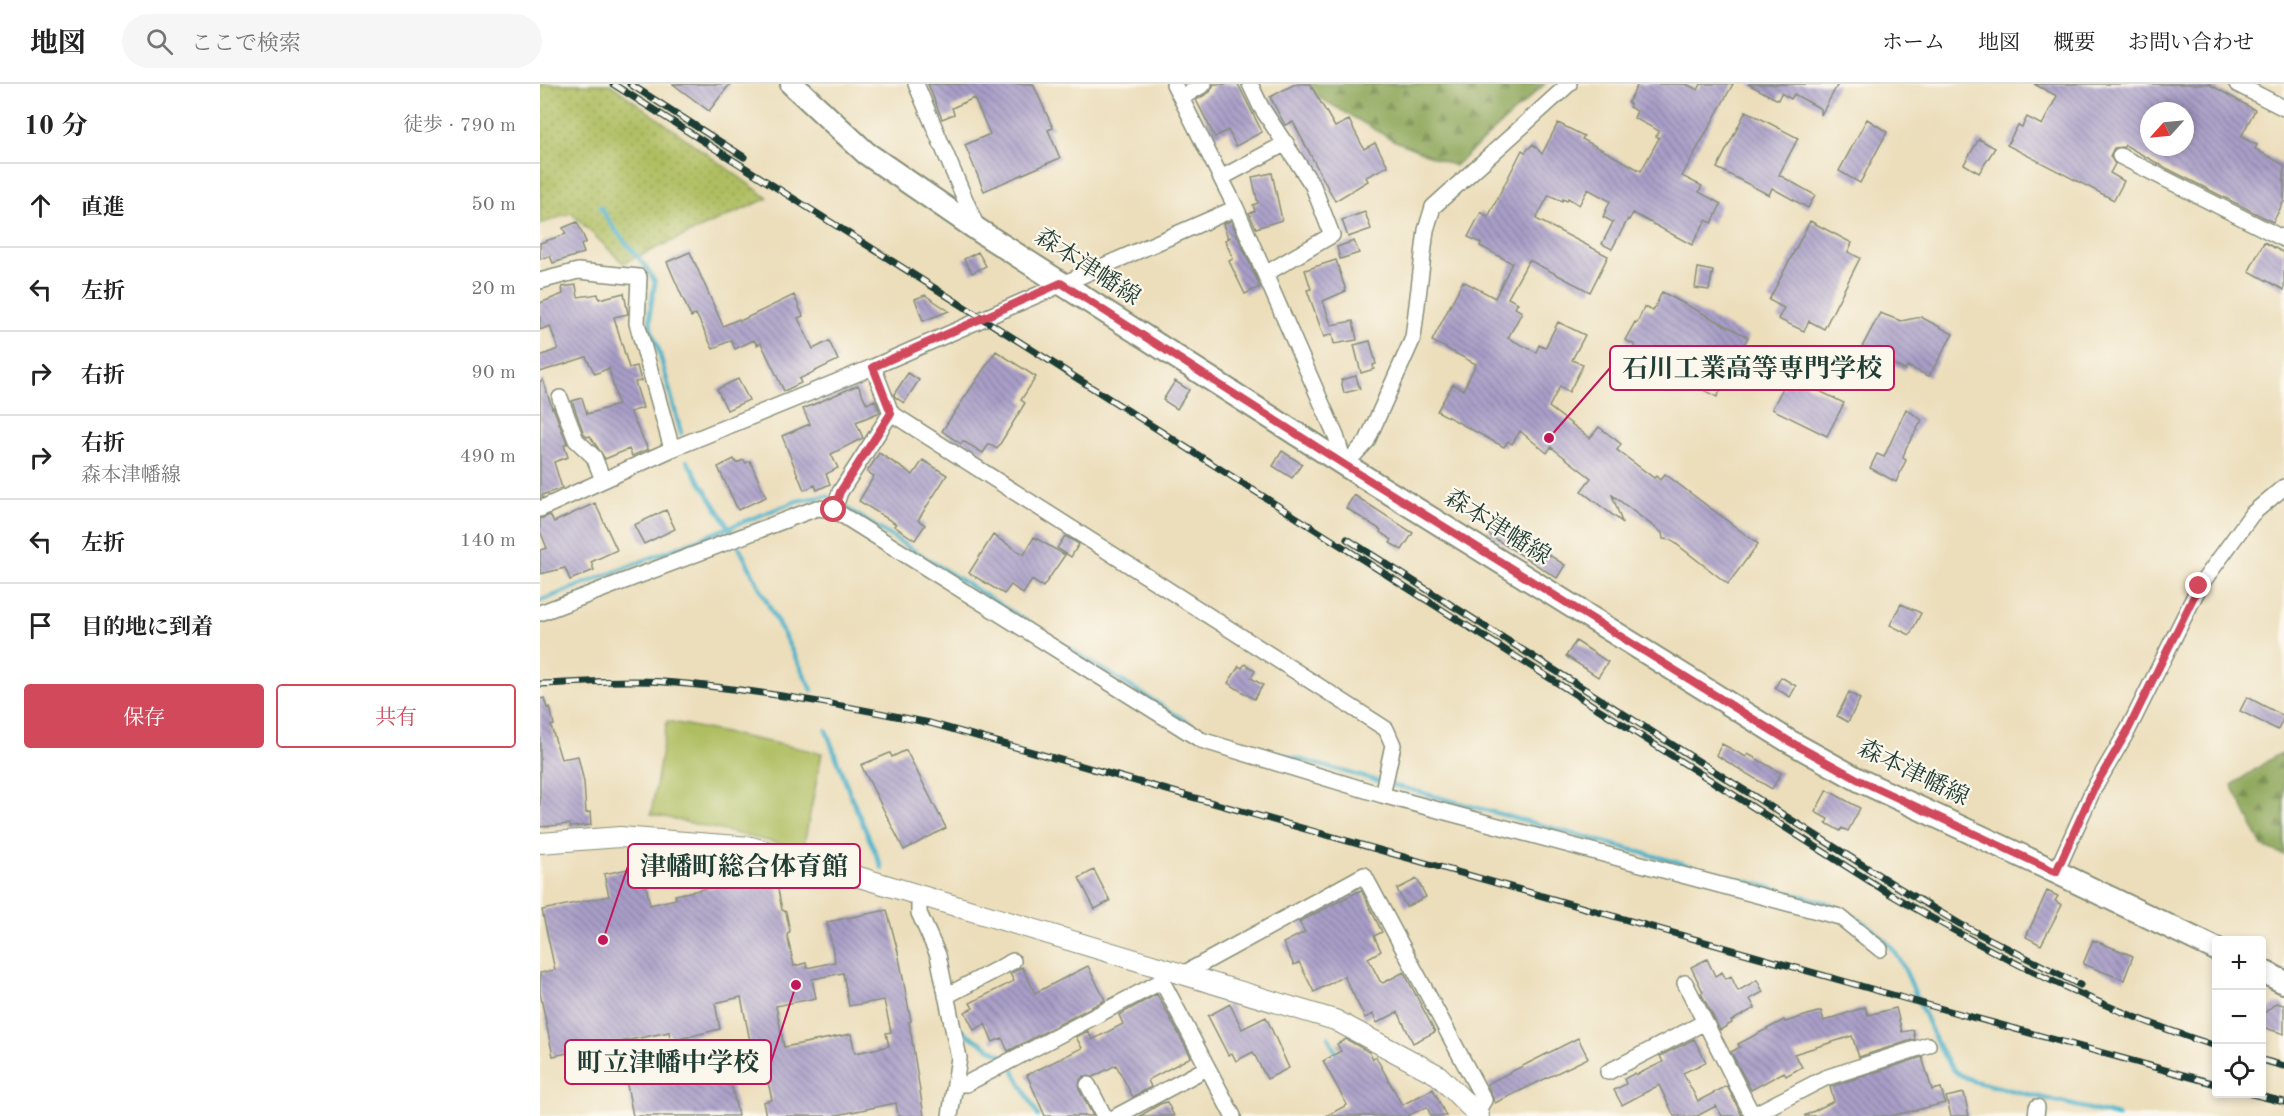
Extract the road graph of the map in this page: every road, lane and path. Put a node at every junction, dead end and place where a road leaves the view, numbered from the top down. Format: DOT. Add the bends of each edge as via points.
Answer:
graph roads {
  1 [pos="792,84"];
  2 [pos="916,84"];
  3 [pos="1174,84"];
  4 [pos="1204,84"];
  5 [pos="1250,84"];
  6 [pos="1569,84"];
  7 [pos="2237,84"];
  8 [pos="1181,98"];
  9 [pos="2284,108"];
  10 [pos="1286,143"];
  11 [pos="2120,156"];
  12 [pos="1221,178"];
  13 [pos="1236,208"];
  14 [pos="978,230"];
  15 [pos="2284,239"];
  16 [pos="1265,273"];
  17 [pos="540,282"];
  18 [pos="1061,283"];
  19 [pos="873,367"];
  20 [pos="560,399"];
  21 [pos="891,413"];
  22 [pos="672,449"];
  23 [pos="1345,465"];
  24 [pos="603,480"];
  25 [pos="2284,487"];
  26 [pos="834,508"];
  27 [pos="540,509"];
  28 [pos="540,613"];
  29 [pos="1385,784"];
  30 [pos="540,843"];
  31 [pos="2056,872"];
  32 [pos="919,896"];
  33 [pos="2212,947"];
  34 [pos="1880,949"];
  35 [pos="1013,962"];
  36 [pos="2266,973"];
  37 [pos="1183,974"];
  38 [pos="1162,975"];
  39 [pos="2284,982"];
  40 [pos="1685,983"];
  41 [pos="946,996"];
  42 [pos="1705,1022"];
  43 [pos="1928,1045"];
  44 [pos="1207,1068"];
  45 [pos="1608,1072"];
  46 [pos="955,1083"];
  47 [pos="1088,1084"];
  48 [pos="1477,1114"];
  49 [pos="950,1116"];
  50 [pos="1104,1116"];
  51 [pos="1117,1116"];
  52 [pos="1233,1116"];
  53 [pos="1753,1116"];
  1 -- 14 [label="main road, 森本津幡線" via="866,153"];
  2 -- 14 [label="street"];
  3 -- 8 [label="street"];
  4 -- 8 [label="street"];
  5 -- 10 [label="street"];
  6 -- 23 [label="street" via="1433,207 1426,230 1413,338 1367,441"];
  7 -- 9 [label="street"];
  8 -- 12 [label="street"];
  10 -- 12 [label="street"];
  10 -- 16 [label="street" via="1313,186 1332,235"];
  11 -- 15 [label="street"];
  12 -- 13 [label="street"];
  13 -- 16 [label="street"];
  13 -- 18 [label="street"];
  14 -- 18 [label="main road, 森本津幡線"];
  16 -- 23 [label="street"];
  17 -- 22 [label="street" via="578,271 639,277 637,323"];
  18 -- 19 [label="street"];
  18 -- 23 [label="main road, 森本津幡線"];
  19 -- 21 [label="street"];
  19 -- 22 [label="street"];
  20 -- 24 [label="street" via="576,440 594,457"];
  21 -- 26 [label="street" via="840,492"];
  21 -- 29 [label="street" via="1386,729 1393,745"];
  22 -- 24 [label="street"];
  23 -- 31 [label="main road, 森本津幡線" via="1787,740 1859,780"];
  24 -- 27 [label="street"];
  25 -- 31 [label="street" via="2252,514 2199,586 2128,730 2093,790"];
  26 -- 28 [label="street" via="817,508"];
  26 -- 34 [label="street" via="1201,740 1382,795 1840,917"];
  30 -- 32 [label="street" via="620,837 751,847"];
  31 -- 33 [label="main road, 森本津幡線"];
  32 -- 38 [label="street"];
  32 -- 41 [label="street" via="919,913 938,956"];
  35 -- 41 [label="street"];
  36 -- 39 [label="main road"];
  37 -- 38 [label="street"];
  37 -- 48 [label="street" via="1335,1020 1438,1075"];
  37 -- 48 [label="street" via="1364,875 1484,1100"];
  38 -- 44 [label="street"];
  38 -- 46 [label="street" via="966,1084"];
  40 -- 42 [label="street"];
  41 -- 46 [label="street" via="959,1058"];
  42 -- 45 [label="street"];
  42 -- 53 [label="street"];
  43 -- 53 [label="street" via="1825,1078"];
  44 -- 51 [label="street"];
  44 -- 52 [label="street"];
  46 -- 49 [label="street"];
  47 -- 50 [label="street"];
}
